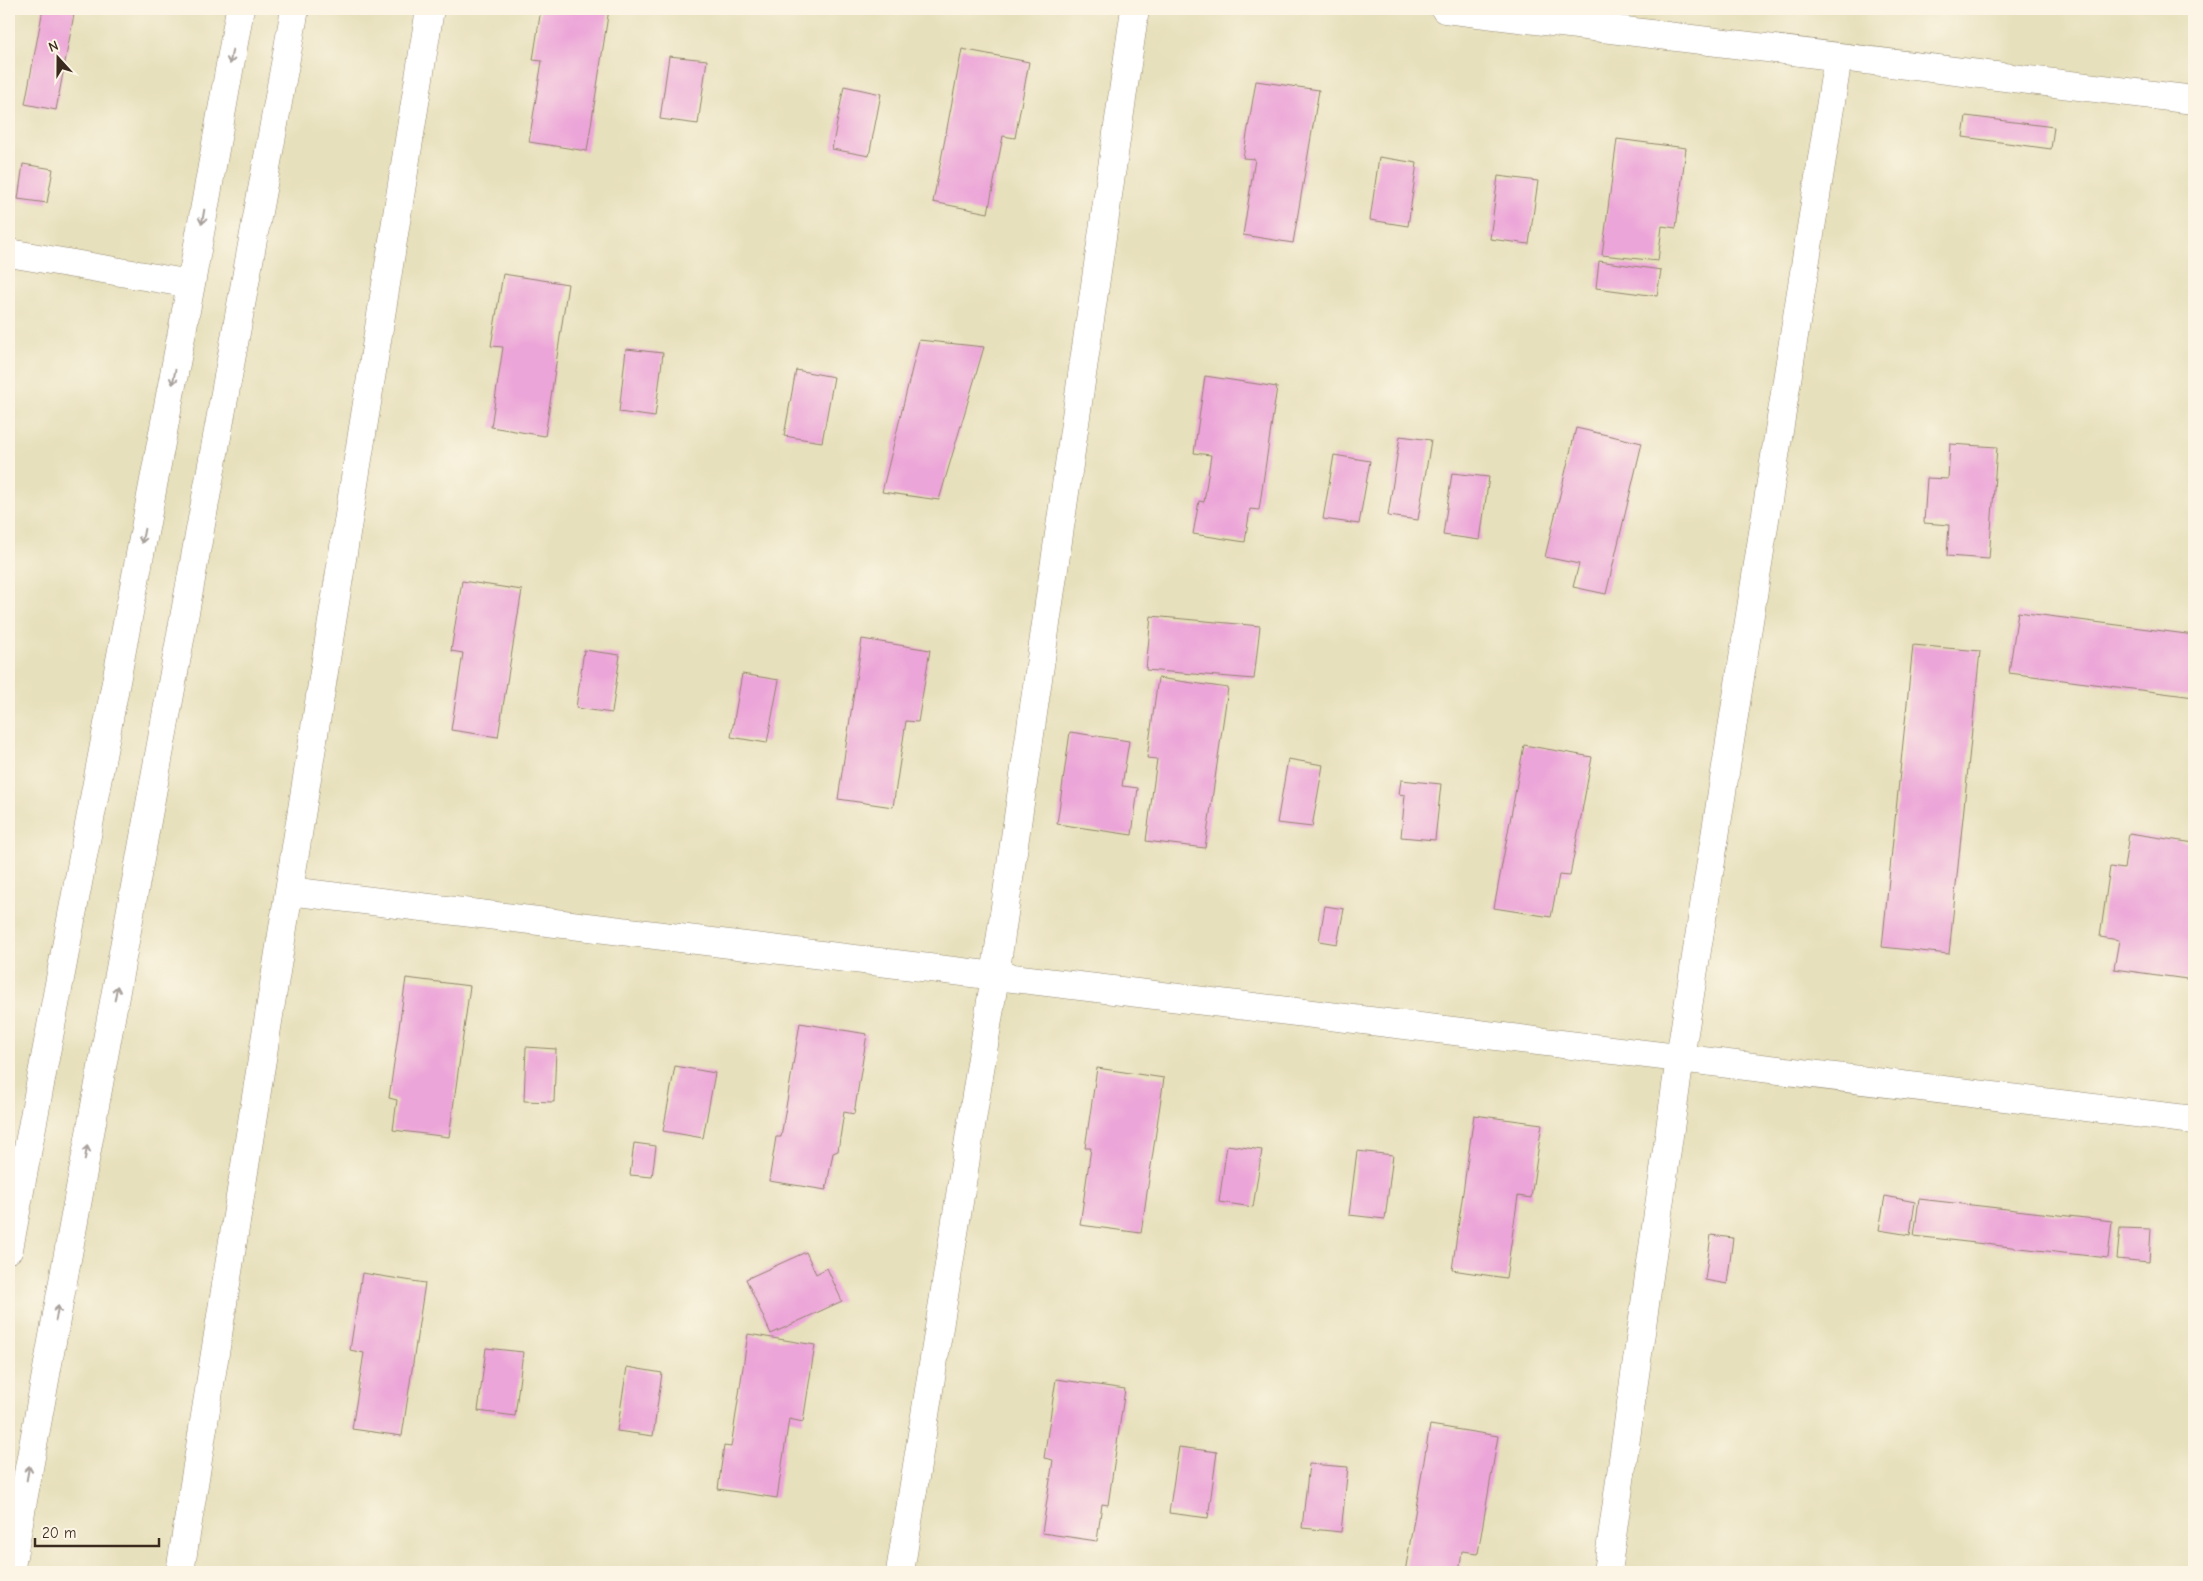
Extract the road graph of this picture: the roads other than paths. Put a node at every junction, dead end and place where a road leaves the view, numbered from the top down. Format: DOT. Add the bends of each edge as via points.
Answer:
graph roads {
  1 [pos="240,9"];
  2 [pos="296,9"];
  3 [pos="430,9"];
  4 [pos="1134,9"];
  5 [pos="1445,9"];
  6 [pos="1838,57"];
  7 [pos="2194,100"];
  8 [pos="9,253"];
  9 [pos="192,284"];
  10 [pos="289,891"];
  11 [pos="996,976"];
  12 [pos="1680,1058"];
  13 [pos="2194,1120"];
  14 [pos="9,1249"];
  15 [pos="10,1572"];
  16 [pos="180,1572"];
  17 [pos="900,1572"];
  18 [pos="1607,1572"];
  1 -- 9 [label="street, one-way"];
  15 -- 2 [label="street, one-way"];
  3 -- 10 [label="street"];
  4 -- 11 [label="street"];
  5 -- 6 [label="street"];
  6 -- 7 [label="street"];
  6 -- 12 [label="street"];
  8 -- 9 [label="street"];
  9 -- 14 [label="street, one-way"];
  10 -- 11 [label="street"];
  10 -- 16 [label="street"];
  11 -- 12 [label="street"];
  11 -- 17 [label="street"];
  12 -- 13 [label="street"];
  12 -- 18 [label="street"];
}
